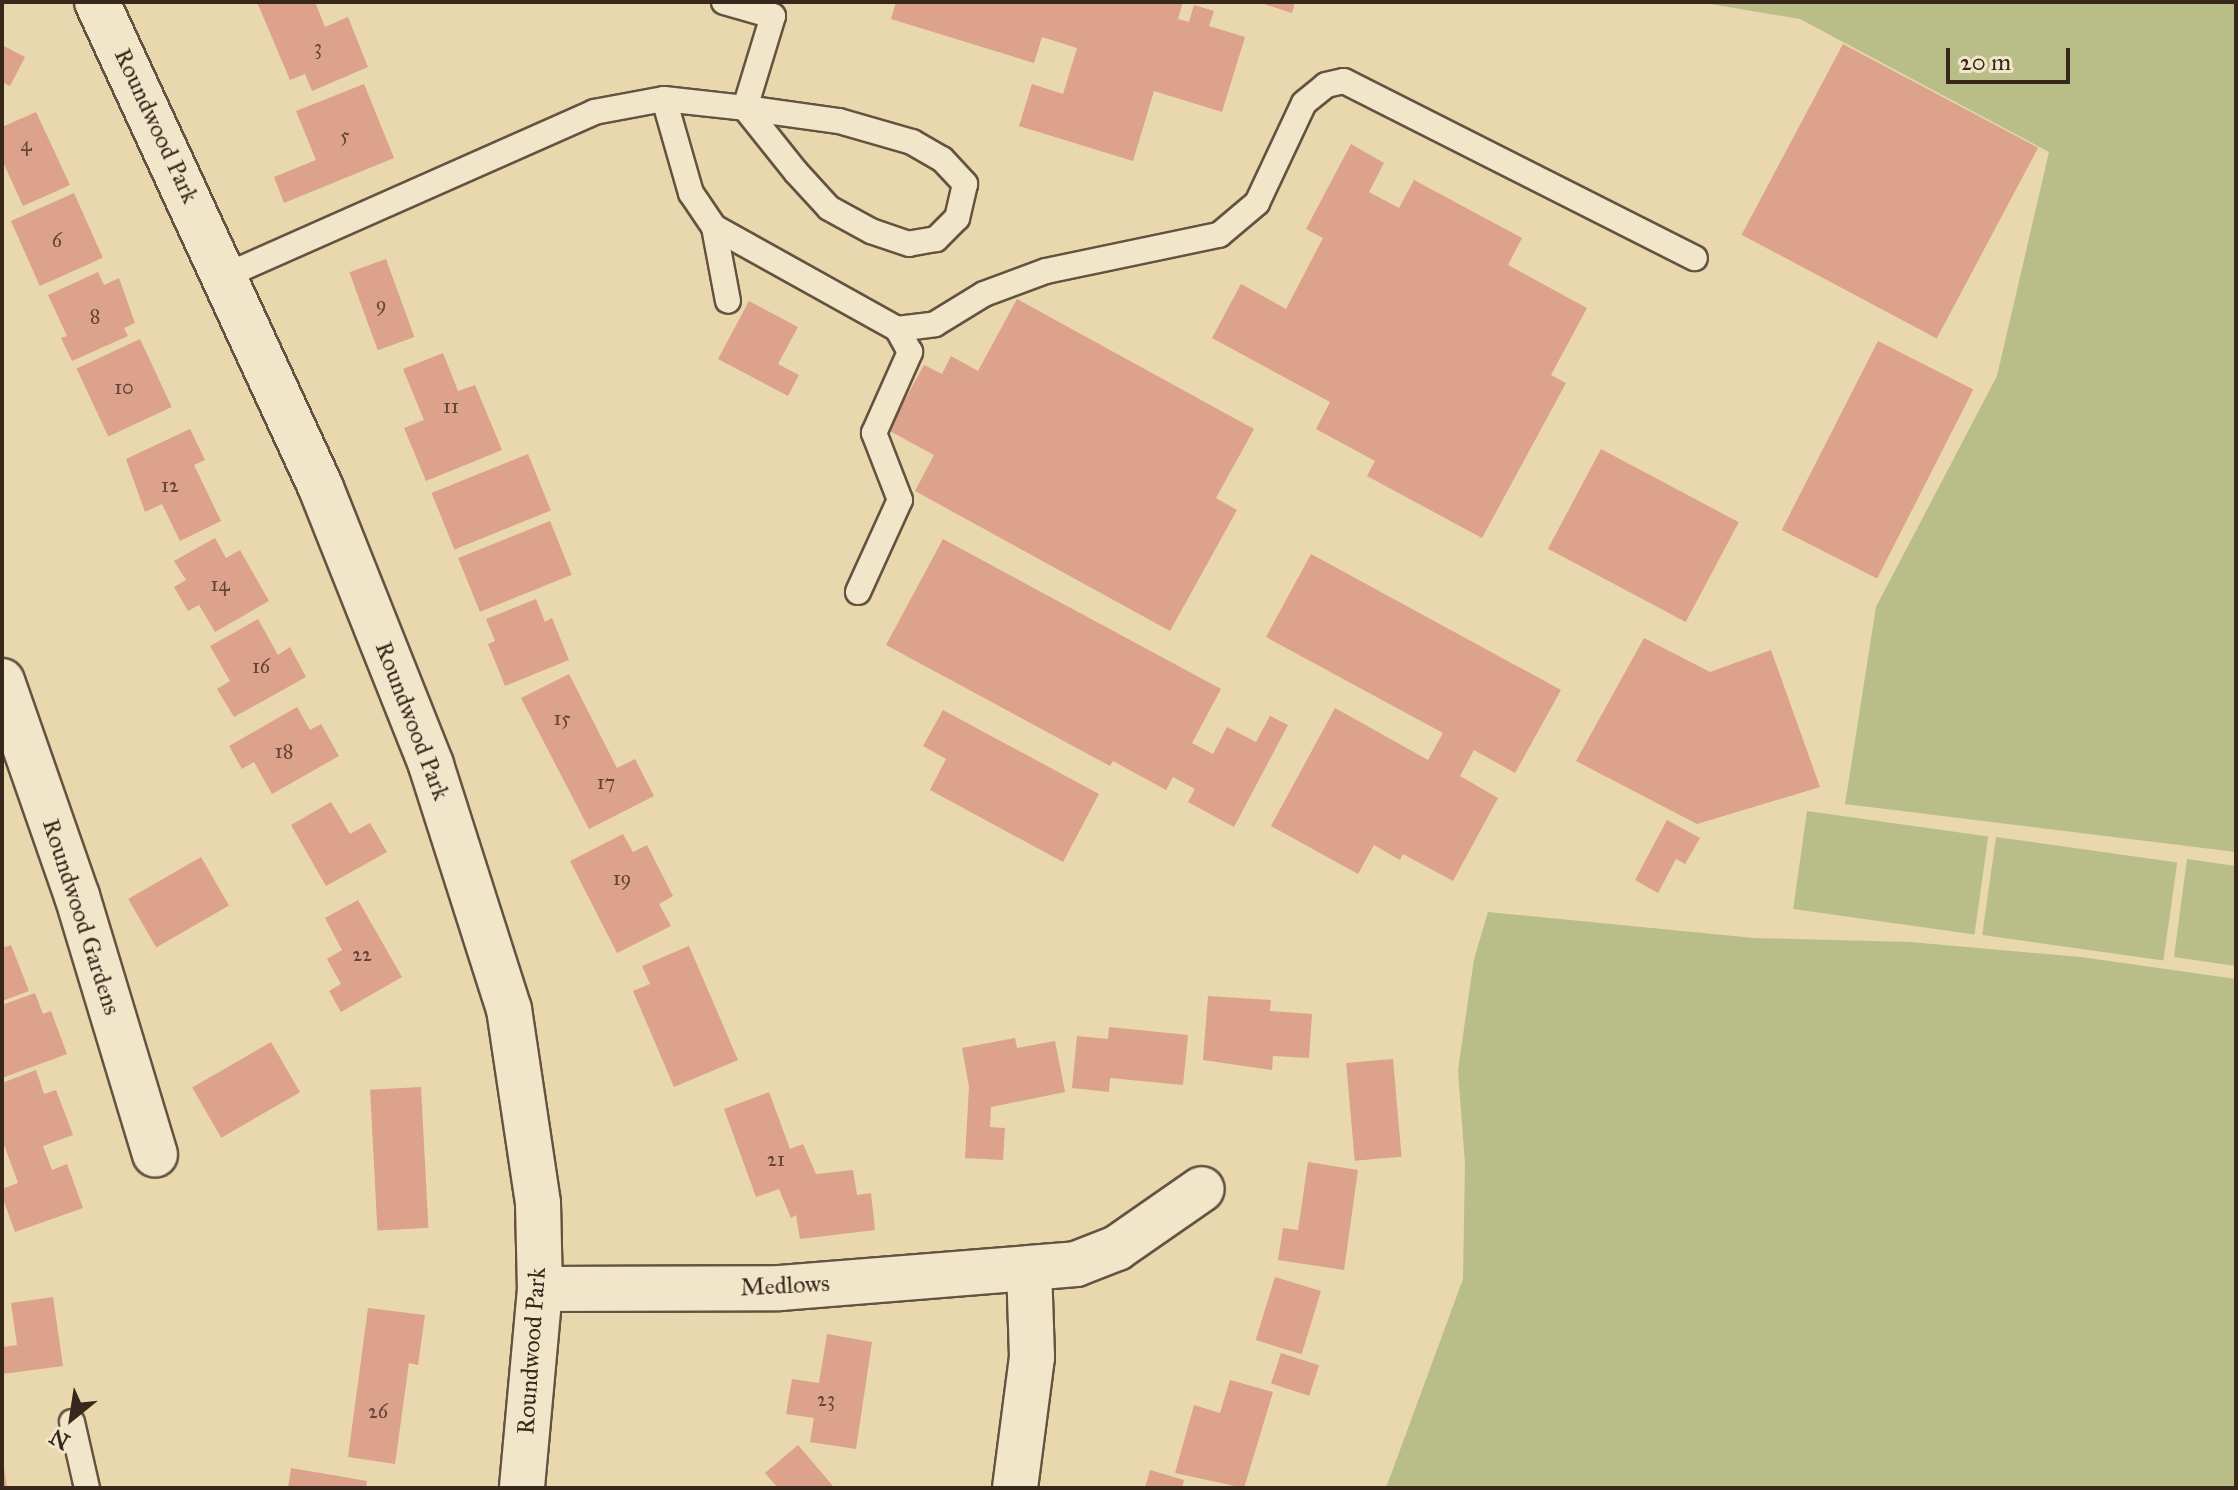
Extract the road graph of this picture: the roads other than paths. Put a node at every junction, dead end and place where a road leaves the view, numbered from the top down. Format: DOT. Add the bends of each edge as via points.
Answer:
graph roads {
  1 [pos="97,2"];
  2 [pos="724,2"];
  3 [pos="664,99"];
  4 [pos="745,108"];
  5 [pos="714,227"];
  6 [pos="1695,258"];
  7 [pos="227,275"];
  8 [pos="728,301"];
  9 [pos="897,329"];
  10 [pos="858,592"];
  11 [pos="2,681"];
  12 [pos="155,1155"];
  13 [pos="1202,1189"];
  14 [pos="1029,1268"];
  15 [pos="540,1289"];
  16 [pos="72,1422"];
  17 [pos="87,1488"];
  18 [pos="522,1488"];
  19 [pos="1015,1488"];
  1 -- 7 [label="street, Roundwood Park"];
  2 -- 4 [label="lane" via="773,16"];
  3 -- 4 [label="lane"];
  3 -- 5 [label="lane" via="691,193"];
  3 -- 7 [label="lane" via="594,112"];
  4 -- 4 [label="lane" via="829,208 871,231 909,244 936,239 957,218 965,184 942,159 912,142 839,121"];
  5 -- 8 [label="lane"];
  5 -- 9 [label="lane"];
  6 -- 9 [label="lane" via="1344,81 1326,85 1304,103 1257,203 1219,235 1046,271 984,294 935,324"];
  7 -- 15 [label="street, Roundwood Park" via="321,488 431,765 509,1009 538,1203"];
  9 -- 10 [label="lane" via="910,352 874,433 900,500"];
  11 -- 12 [label="street, Roundwood Gardens" via="77,896"];
  13 -- 14 [label="street, Medlows" via="1117,1248 1076,1264"];
  14 -- 15 [label="street, Medlows" via="780,1288"];
  14 -- 19 [label="street" via="1032,1357"];
  15 -- 18 [label="street, Roundwood Park"];
  16 -- 17 [label="lane"];
}
